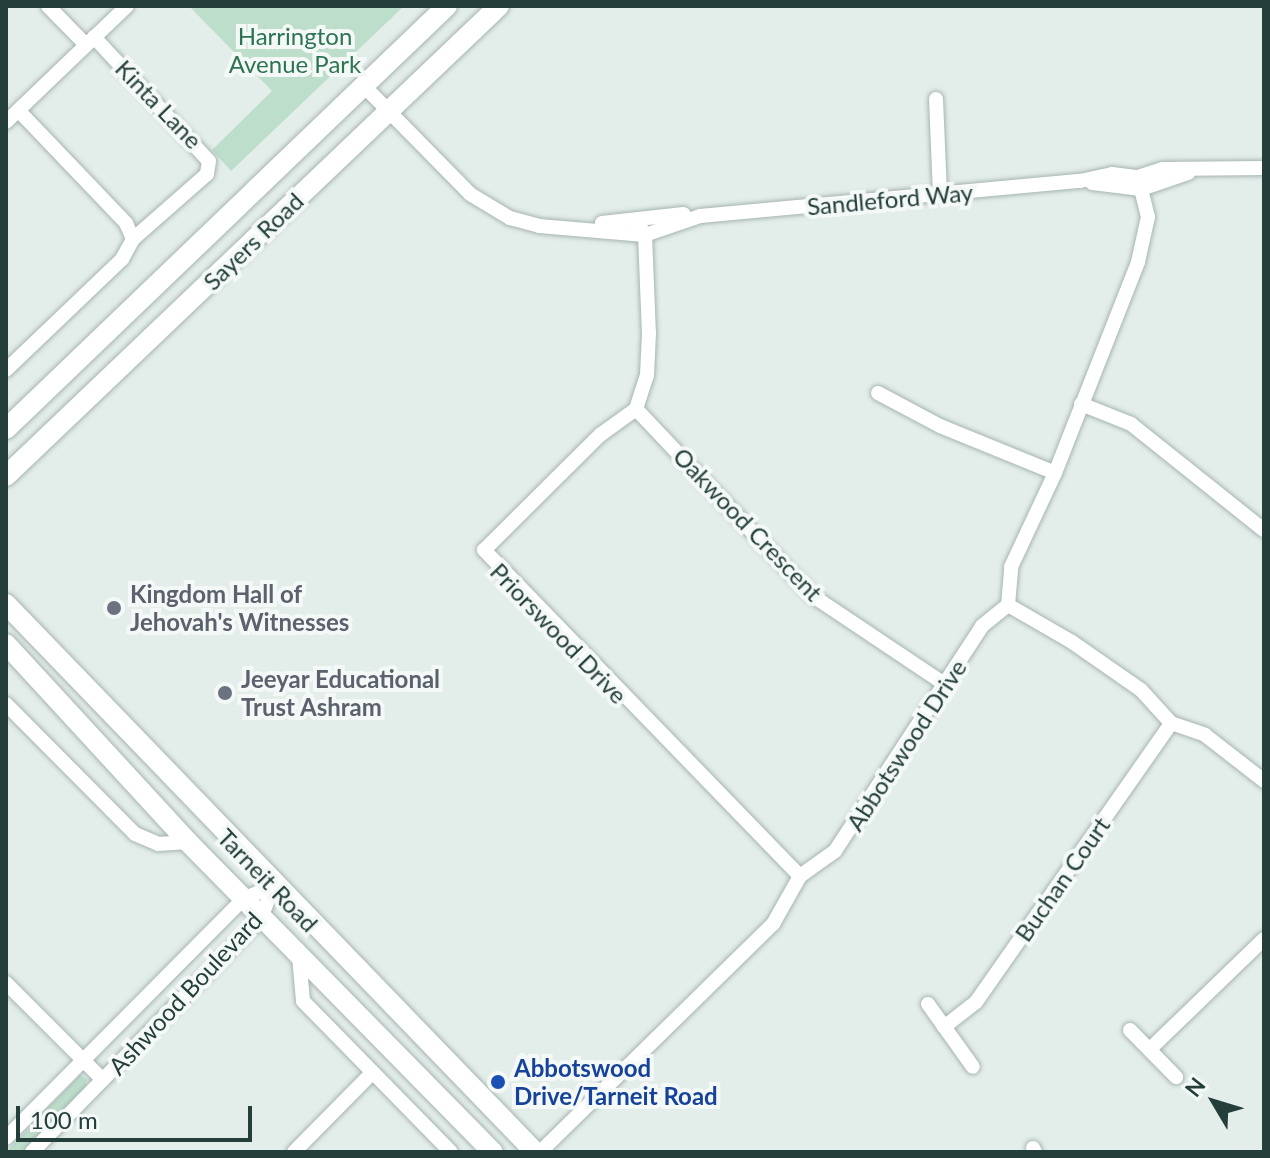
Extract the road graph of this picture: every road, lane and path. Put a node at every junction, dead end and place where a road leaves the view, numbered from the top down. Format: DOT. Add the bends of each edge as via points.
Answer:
graph roads {
  1 [pos="48,6"];
  2 [pos="127,6"];
  3 [pos="447,6"];
  4 [pos="499,6"];
  5 [pos="90,41"];
  6 [pos="364,86"];
  7 [pos="936,99"];
  8 [pos="18,110"];
  9 [pos="388,111"];
  10 [pos="6,122"];
  11 [pos="1264,160"];
  12 [pos="1228,167"];
  13 [pos="1264,168"];
  14 [pos="1139,185"];
  15 [pos="940,194"];
  16 [pos="639,231"];
  17 [pos="133,239"];
  18 [pos="6,370"];
  19 [pos="878,393"];
  20 [pos="1081,404"];
  21 [pos="636,409"];
  22 [pos="6,429"];
  23 [pos="1055,473"];
  24 [pos="8,477"];
  25 [pos="1264,530"];
  26 [pos="6,604"];
  27 [pos="1008,605"];
  28 [pos="6,644"];
  29 [pos="946,685"];
  30 [pos="6,704"];
  31 [pos="1171,723"];
  32 [pos="1264,781"];
  33 [pos="188,842"];
  34 [pos="800,876"];
  35 [pos="273,886"];
  36 [pos="243,899"];
  37 [pos="261,918"];
  38 [pos="1264,939"];
  39 [pos="299,956"];
  40 [pos="6,983"];
  41 [pos="928,1004"];
  42 [pos="944,1027"];
  43 [pos="1130,1030"];
  44 [pos="1150,1049"];
  45 [pos="83,1060"];
  46 [pos="973,1067"];
  47 [pos="372,1073"];
  48 [pos="1176,1077"];
  49 [pos="103,1080"];
  50 [pos="6,1138"];
  51 [pos="32,1152"];
  52 [pos="294,1152"];
  53 [pos="451,1152"];
  54 [pos="493,1152"];
  55 [pos="537,1152"];
  1 -- 5 [label="street"];
  2 -- 5 [label="street"];
  3 -- 6 [label="main road, Sayers Road"];
  4 -- 9 [label="main road, Sayers Road"];
  5 -- 8 [label="street"];
  5 -- 17 [label="street, Kinta Lane" via="209,161 207,174"];
  6 -- 9 [label="street, Sandleford Way"];
  6 -- 22 [label="main road, Sayers Road"];
  7 -- 15 [label="street"];
  8 -- 10 [label="street"];
  8 -- 17 [label="street" via="126,223"];
  9 -- 16 [label="street, Sandleford Way" via="470,194 497,212 539,226"];
  9 -- 24 [label="main road, Sayers Road"];
  11 -- 12 [label="street, Sandleford Way"];
  12 -- 13 [label="street, Sandleford Way"];
  12 -- 14 [label="street, Sandleford Way" via="1163,169"];
  14 -- 15 [label="street, Sandleford Way" via="1080,181"];
  14 -- 20 [label="street" via="1141,252"];
  15 -- 16 [label="street, Sandleford Way" via="700,216 672,213"];
  16 -- 21 [label="street" via="647,375"];
  17 -- 18 [label="street" via="122,259"];
  19 -- 23 [label="street" via="940,426"];
  20 -- 23 [label="street"];
  20 -- 25 [label="street" via="1131,424"];
  21 -- 29 [label="street, Oakwood Crescent" via="813,596"];
  21 -- 34 [label="street, Priorswood Drive" via="600,435 484,550"];
  23 -- 27 [label="street" via="1011,567"];
  26 -- 35 [label="main road, Tarneit Road"];
  27 -- 29 [label="street, Abbotswood Drive" via="982,626"];
  27 -- 31 [label="street" via="1141,690"];
  28 -- 33 [label="main road, Tarneit Road"];
  29 -- 34 [label="street, Abbotswood Drive" via="849,834 824,863"];
  30 -- 33 [label="street" via="135,834 158,844"];
  31 -- 32 [label="street" via="1205,735"];
  31 -- 42 [label="street, Buchan Court" via="976,1002"];
  33 -- 36 [label="main road, Tarneit Road"];
  34 -- 55 [label="street, Abbotswood Drive" via="773,924"];
  35 -- 36 [label="street, Ashwood Boulevard"];
  35 -- 37 [label="street, Ashwood Boulevard"];
  35 -- 55 [label="main road, Tarneit Road"];
  36 -- 37 [label="main road, Tarneit Road"];
  36 -- 45 [label="street, Ashwood Boulevard"];
  37 -- 39 [label="main road, Tarneit Road"];
  37 -- 49 [label="street, Ashwood Boulevard"];
  38 -- 44 [label="street"];
  39 -- 47 [label="street" via="303,1001"];
  39 -- 54 [label="main road, Tarneit Road"];
  40 -- 45 [label="street"];
  41 -- 42 [label="street"];
  42 -- 46 [label="street"];
  43 -- 44 [label="street"];
  44 -- 48 [label="street"];
  45 -- 49 [label="street"];
  45 -- 50 [label="street, Ashwood Boulevard"];
  47 -- 52 [label="street"];
  47 -- 53 [label="street"];
  49 -- 51 [label="street, Ashwood Boulevard"];
}
